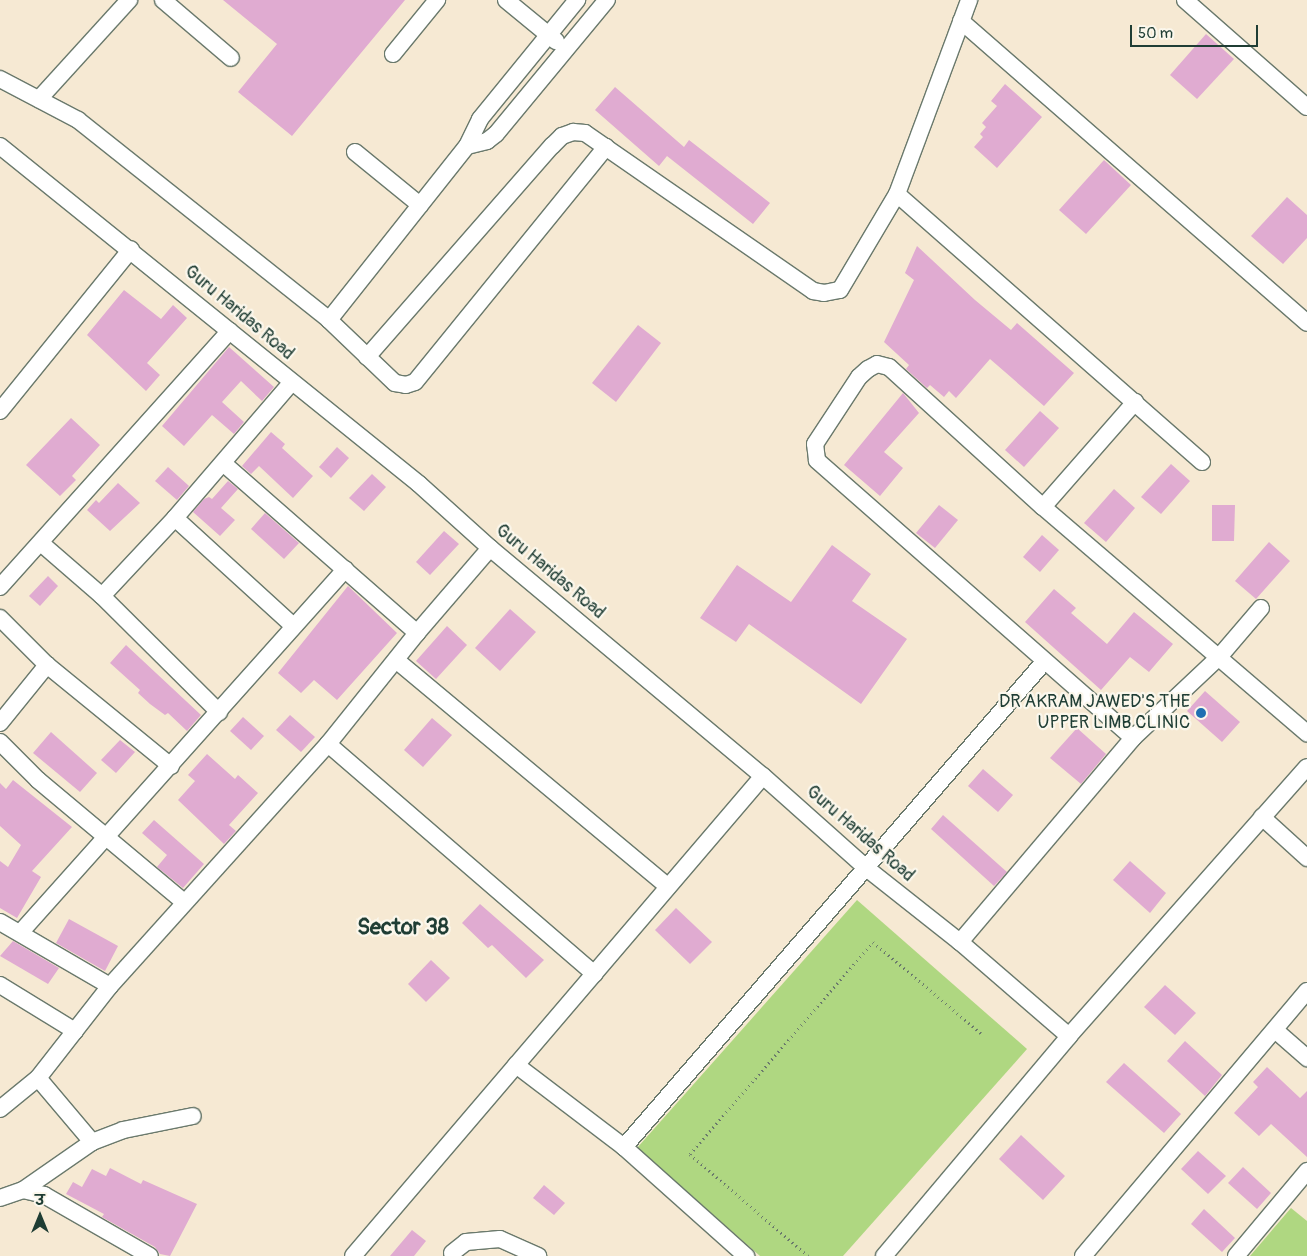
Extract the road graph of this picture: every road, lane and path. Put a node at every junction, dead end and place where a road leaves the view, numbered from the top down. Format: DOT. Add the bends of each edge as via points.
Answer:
graph roads {
  1 [pos="129,0"];
  2 [pos="163,0"];
  3 [pos="437,0"];
  4 [pos="506,0"];
  5 [pos="577,0"];
  6 [pos="607,0"];
  7 [pos="969,0"];
  8 [pos="1185,0"];
  9 [pos="961,22"];
  10 [pos="549,35"];
  11 [pos="566,48"];
  12 [pos="393,54"];
  13 [pos="231,58"];
  14 [pos="0,79"];
  15 [pos="39,99"];
  16 [pos="1307,107"];
  17 [pos="0,146"];
  18 [pos="467,146"];
  19 [pos="606,147"];
  20 [pos="355,152"];
  21 [pos="897,194"];
  22 [pos="420,205"];
  23 [pos="131,249"];
  24 [pos="329,320"];
  25 [pos="1307,323"];
  26 [pos="230,331"];
  27 [pos="367,357"];
  28 [pos="292,382"];
  29 [pos="1135,402"];
  30 [pos="0,411"];
  31 [pos="1202,462"];
  32 [pos="223,463"];
  33 [pos="1043,507"];
  34 [pos="175,518"];
  35 [pos="42,544"];
  36 [pos="490,548"];
  37 [pos="345,569"];
  38 [pos="0,587"];
  39 [pos="102,596"];
  40 [pos="1261,608"];
  41 [pos="0,618"];
  42 [pos="292,625"];
  43 [pos="417,633"];
  44 [pos="1220,656"];
  45 [pos="396,660"];
  46 [pos="1044,662"];
  47 [pos="47,665"];
  48 [pos="219,712"];
  49 [pos="0,723"];
  50 [pos="1307,733"];
  51 [pos="1133,738"];
  52 [pos="0,742"];
  53 [pos="328,744"];
  54 [pos="171,766"];
  55 [pos="1307,767"];
  56 [pos="763,776"];
  57 [pos="1262,817"];
  58 [pos="107,838"];
  59 [pos="1307,858"];
  60 [pos="865,868"];
  61 [pos="668,887"];
  62 [pos="184,902"];
  63 [pos="0,922"];
  64 [pos="20,933"];
  65 [pos="960,942"];
  66 [pos="594,974"];
  67 [pos="0,985"];
  68 [pos="110,986"];
  69 [pos="1307,991"];
  70 [pos="1275,1030"];
  71 [pos="75,1031"];
  72 [pos="982,1034"];
  73 [pos="1069,1036"];
  74 [pos="1307,1058"];
  75 [pos="516,1065"];
  76 [pos="38,1078"];
  77 [pos="0,1109"];
  78 [pos="193,1116"];
  79 [pos="92,1142"];
  80 [pos="624,1147"];
  81 [pos="1307,1171"];
  82 [pos="23,1190"];
  83 [pos="0,1198"];
  84 [pos="452,1254"];
  85 [pos="150,1256"];
  86 [pos="353,1256"];
  87 [pos="538,1256"];
  88 [pos="746,1256"];
  89 [pos="808,1256"];
  90 [pos="884,1256"];
  91 [pos="1083,1256"];
  92 [pos="1236,1256"];
  1 -- 15 [label="street"];
  2 -- 13 [label="street"];
  3 -- 12 [label="street"];
  4 -- 10 [label="street"];
  5 -- 10 [label="street"];
  6 -- 11 [label="street"];
  7 -- 9 [label="street"];
  8 -- 16 [label="street"];
  9 -- 21 [label="street"];
  9 -- 25 [label="street"];
  10 -- 11 [label="street"];
  10 -- 18 [label="street" via="480,119"];
  11 -- 18 [label="street" via="496,134 487,141"];
  14 -- 15 [label="street"];
  15 -- 24 [label="street" via="78,120"];
  17 -- 23 [label="street, Guru Haridas Road"];
  18 -- 22 [label="street"];
  19 -- 21 [label="street" via="813,291 824,293 840,290 846,284"];
  19 -- 27 [label="street" via="585,133 562,136"];
  19 -- 27 [label="street" via="415,382 406,385 395,383"];
  20 -- 22 [label="street"];
  21 -- 29 [label="street"];
  22 -- 24 [label="street"];
  23 -- 26 [label="street, Guru Haridas Road"];
  23 -- 30 [label="street"];
  24 -- 27 [label="street"];
  26 -- 28 [label="street, Guru Haridas Road"];
  26 -- 35 [label="street"];
  28 -- 32 [label="street"];
  28 -- 36 [label="street, Guru Haridas Road" via="419,484"];
  29 -- 31 [label="street"];
  29 -- 33 [label="street"];
  32 -- 34 [label="street"];
  32 -- 37 [label="street"];
  33 -- 44 [label="street"];
  33 -- 46 [label="street" via="889,367 877,364 859,377 815,444 817,460"];
  34 -- 39 [label="street"];
  34 -- 42 [label="street"];
  35 -- 38 [label="street"];
  35 -- 39 [label="street"];
  36 -- 43 [label="street"];
  36 -- 56 [label="street, Guru Haridas Road"];
  37 -- 42 [label="street"];
  37 -- 43 [label="street"];
  39 -- 48 [label="street"];
  40 -- 44 [label="street"];
  41 -- 47 [label="street"];
  42 -- 48 [label="street"];
  43 -- 45 [label="street"];
  44 -- 50 [label="street"];
  44 -- 51 [label="street"];
  45 -- 53 [label="street"];
  45 -- 61 [label="street"];
  46 -- 51 [label="street"];
  46 -- 60 [label="street"];
  47 -- 49 [label="street"];
  47 -- 54 [label="street"];
  48 -- 54 [label="street"];
  51 -- 65 [label="street"];
  52 -- 58 [label="street"];
  53 -- 62 [label="street"];
  53 -- 66 [label="street"];
  54 -- 58 [label="street"];
  55 -- 57 [label="street"];
  56 -- 60 [label="street, Guru Haridas Road"];
  56 -- 61 [label="street"];
  57 -- 59 [label="street"];
  57 -- 73 [label="street"];
  58 -- 62 [label="street"];
  58 -- 64 [label="street"];
  60 -- 65 [label="street, Guru Haridas Road"];
  60 -- 80 [label="street"];
  61 -- 66 [label="street"];
  62 -- 68 [label="street"];
  63 -- 64 [label="street"];
  64 -- 68 [label="street"];
  65 -- 73 [label="street, Guru Haridas Road"];
  66 -- 75 [label="street"];
  67 -- 71 [label="street"];
  68 -- 71 [label="street"];
  69 -- 70 [label="street"];
  70 -- 74 [label="street"];
  70 -- 91 [label="street"];
  71 -- 76 [label="street"];
  72 -- 89 [label="path" via="873,942 690,1154"];
  73 -- 90 [label="street"];
  75 -- 80 [label="street"];
  75 -- 86 [label="street"];
  76 -- 77 [label="street"];
  76 -- 79 [label="street"];
  78 -- 79 [label="street" via="123,1130"];
  79 -- 82 [label="street"];
  80 -- 88 [label="street"];
  81 -- 92 [label="street"];
  82 -- 83 [label="street"];
  82 -- 85 [label="street" via="67,1207"];
  84 -- 87 [label="street" via="466,1242 500,1238"];
}
